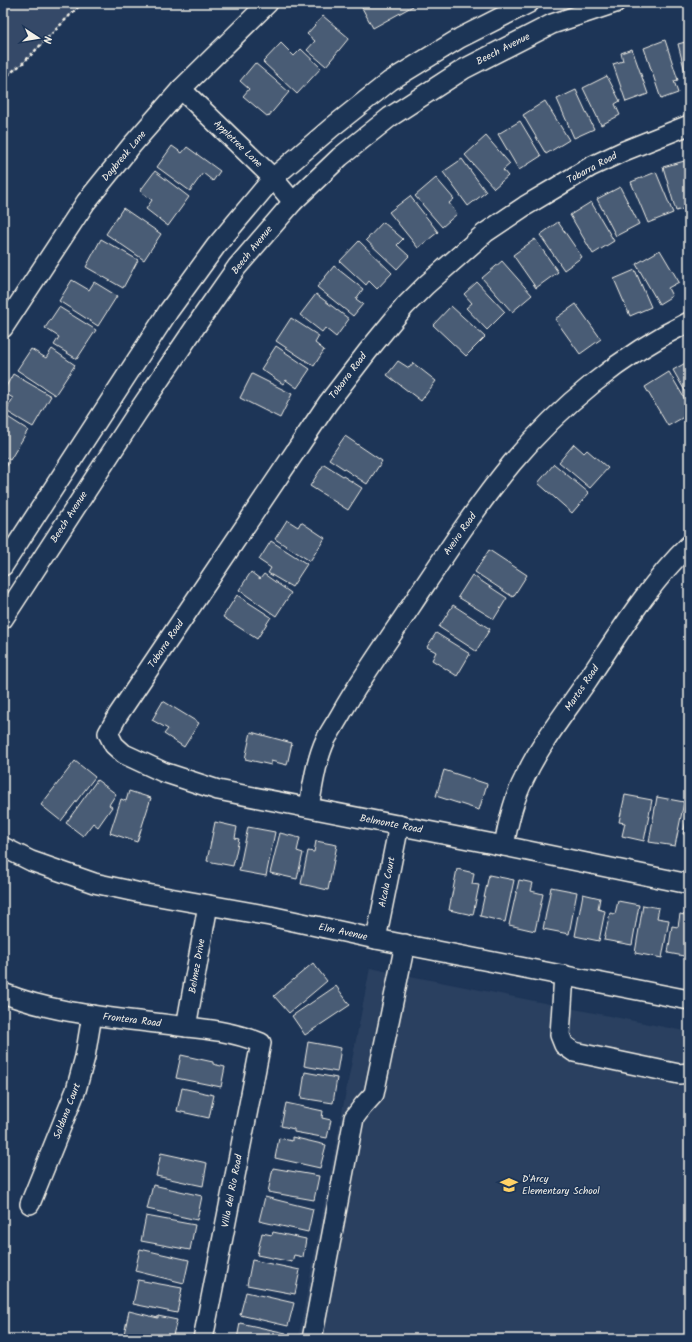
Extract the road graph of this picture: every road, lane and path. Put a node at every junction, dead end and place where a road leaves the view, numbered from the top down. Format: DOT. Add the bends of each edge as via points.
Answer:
graph roads {
  1 [pos="82,3"];
  2 [pos="268,3"];
  3 [pos="529,3"];
  4 [pos="615,3"];
  5 [pos="3,76"];
  6 [pos="181,89"];
  7 [pos="689,125"];
  8 [pos="273,178"];
  9 [pos="293,202"];
  10 [pos="689,322"];
  11 [pos="3,328"];
  12 [pos="689,545"];
  13 [pos="3,566"];
  14 [pos="3,619"];
  15 [pos="108,733"];
  16 [pos="309,807"];
  17 [pos="398,825"];
  18 [pos="504,846"];
  19 [pos="3,847"];
  20 [pos="689,884"];
  21 [pos="208,905"];
  22 [pos="376,939"];
  23 [pos="405,944"];
  24 [pos="564,975"];
  25 [pos="3,993"];
  26 [pos="689,1000"];
  27 [pos="92,1015"];
  28 [pos="186,1026"];
  29 [pos="261,1043"];
  30 [pos="689,1073"];
  31 [pos="30,1204"];
  32 [pos="203,1339"];
  33 [pos="312,1339"];
  1 -- 5 [label="path" via="23,62 4,78"];
  2 -- 6 [label="street, Daybreak Lane"];
  3 -- 8 [label="street" via="460,38 390,81"];
  4 -- 9 [label="street, Beech Avenue" via="552,24 464,69 390,117 340,158"];
  6 -- 8 [label="street, Appletree Lane"];
  6 -- 11 [label="street, Daybreak Lane" via="132,144 86,202"];
  7 -- 15 [label="street, Tobarra Road" via="590,167 525,206 485,234 405,306 349,374 314,423"];
  8 -- 9 [label="street, Appletree Lane"];
  8 -- 13 [label="street" via="216,246 168,312"];
  9 -- 14 [label="street, Beech Avenue" via="237,267 208,308"];
  10 -- 16 [label="street, Aveiro Road" via="614,366 540,431 511,464 436,569 353,694 326,740"];
  12 -- 18 [label="street, Martos Road" via="648,592 532,762 517,794"];
  15 -- 16 [label="street, Belmonte Road" via="114,745 124,754 163,772 218,790"];
  16 -- 17 [label="street, Belmonte Road"];
  17 -- 18 [label="street, Belmonte Road"];
  17 -- 22 [label="street, Alcala Court"];
  18 -- 20 [label="street, Belmonte Road"];
  19 -- 21 [label="street, Elm Avenue" via="31,861 94,883"];
  21 -- 22 [label="street, Elm Avenue"];
  21 -- 28 [label="street, Belmez Drive"];
  22 -- 23 [label="street, Elm Avenue"];
  23 -- 24 [label="street, Elm Avenue"];
  23 -- 33 [label="street" via="374,1094 354,1118"];
  24 -- 26 [label="street, Elm Avenue"];
  24 -- 30 [label="street" via="560,1034 564,1045 574,1052 679,1074"];
  25 -- 27 [label="street, Frontera Road" via="20,1000"];
  27 -- 28 [label="street, Frontera Road"];
  27 -- 31 [label="street, Saldana Court" via="76,1090"];
  28 -- 29 [label="street, Frontera Road" via="231,1032"];
  29 -- 32 [label="street, Villa del Rio Road"];
}
